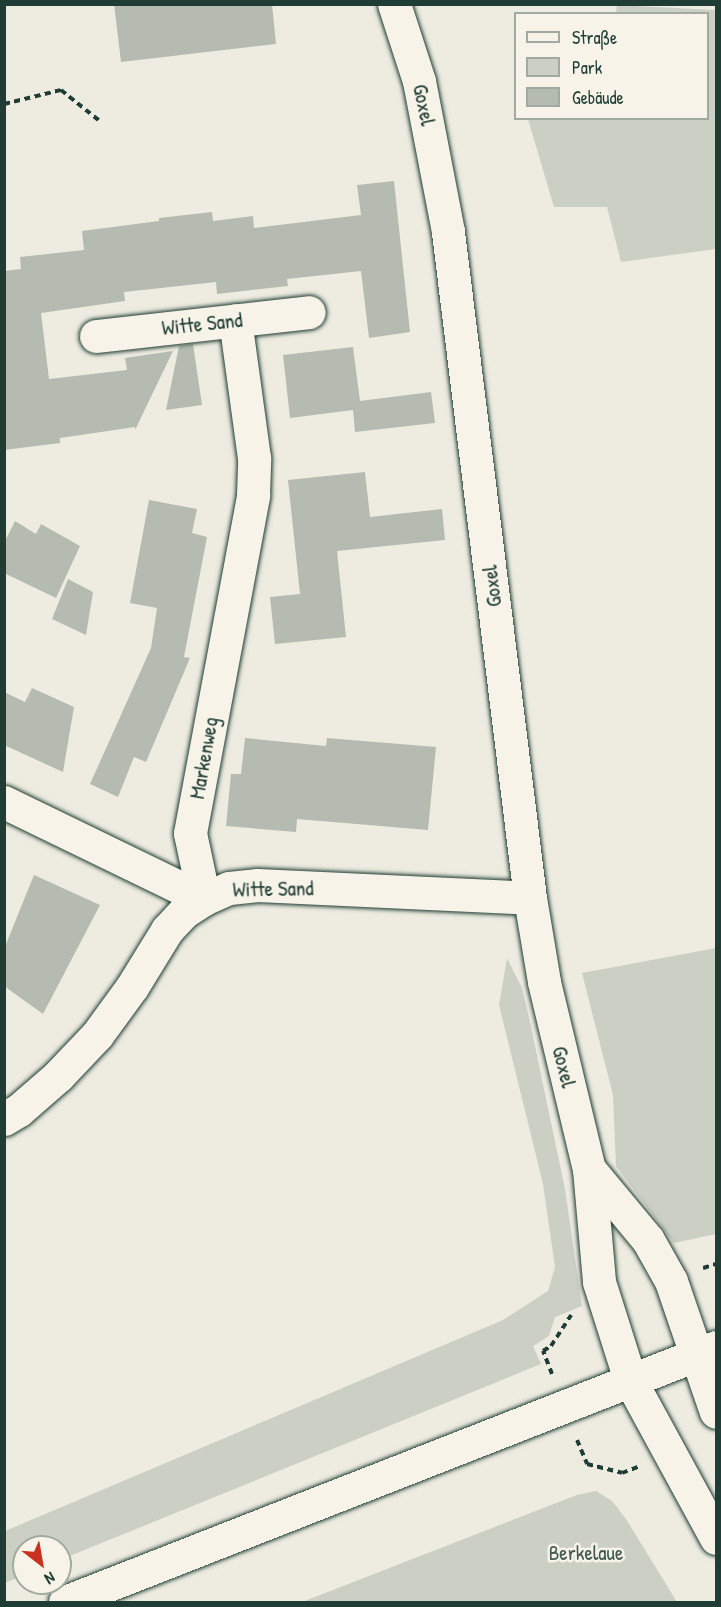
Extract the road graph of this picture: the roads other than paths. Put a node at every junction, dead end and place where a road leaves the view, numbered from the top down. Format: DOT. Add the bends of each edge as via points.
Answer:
graph roads {
  1 [pos="394,4"];
  2 [pos="309,312"];
  3 [pos="235,320"];
  4 [pos="96,336"];
  5 [pos="4,802"];
  6 [pos="204,898"];
  7 [pos="530,898"];
  8 [pos="4,1119"];
  9 [pos="589,1169"];
  10 [pos="706,1351"];
  11 [pos="630,1380"];
  12 [pos="717,1412"];
  13 [pos="717,1538"];
  14 [pos="65,1602"];
  1 -- 7 [label="street, Goxel" via="419,81 448,232"];
  2 -- 3 [label="street, Witte Sand"];
  3 -- 4 [label="street, Witte Sand"];
  3 -- 6 [label="street, Markenweg" via="254,458 253,495 190,833"];
  5 -- 6 [label="street, Witte Sand"];
  6 -- 7 [label="street, Witte Sand" via="229,888 258,885"];
  6 -- 8 [label="street" via="167,930 97,1035 58,1076"];
  7 -- 9 [label="street, Goxel" via="544,982"];
  9 -- 10 [label="street, Goxel" via="648,1240"];
  9 -- 11 [label="street, Goxel" via="599,1282"];
  10 -- 11 [label="street"];
  10 -- 12 [label="street, Goxel"];
  11 -- 13 [label="street, Goxel"];
  11 -- 14 [label="street"];
}
